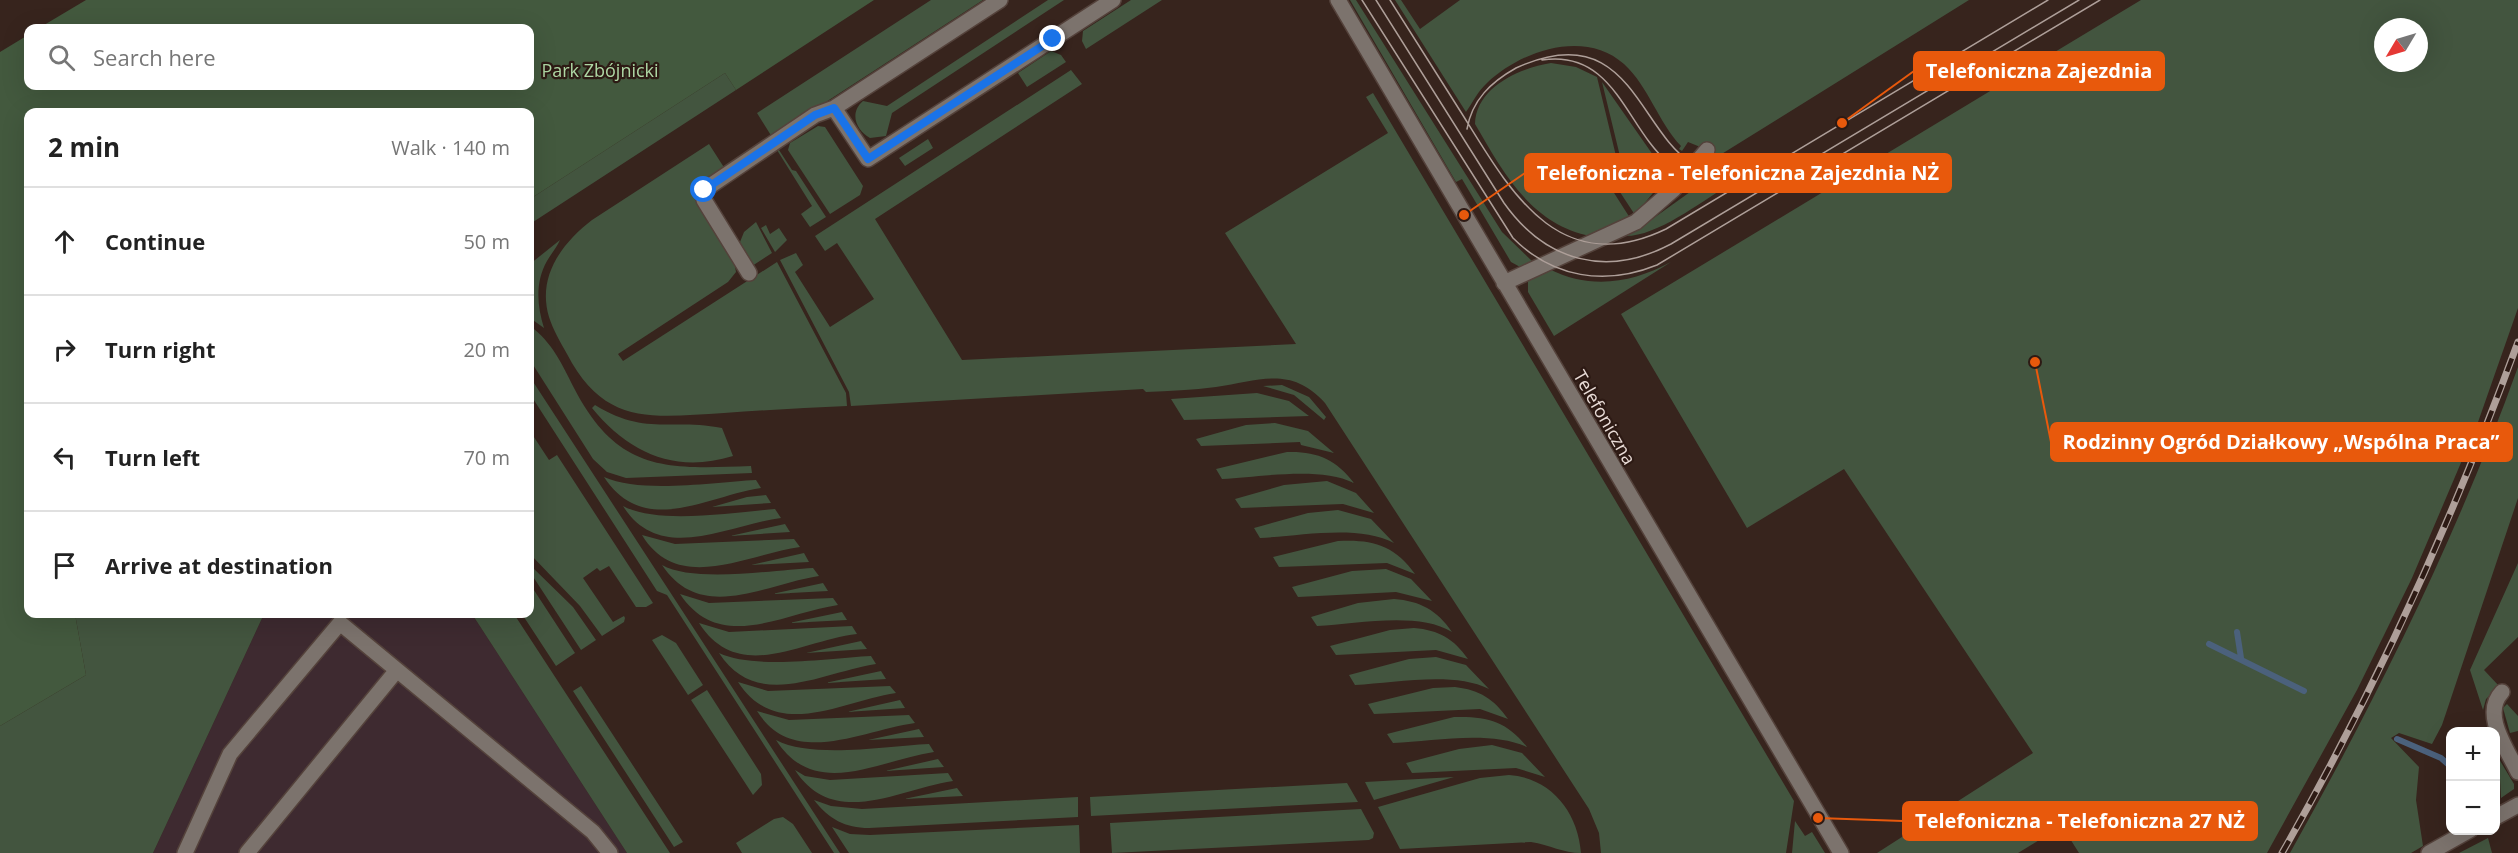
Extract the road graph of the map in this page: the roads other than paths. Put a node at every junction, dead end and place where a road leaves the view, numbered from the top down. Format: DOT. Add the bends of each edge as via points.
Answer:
graph roads {
  1 [pos="1000,0"];
  2 [pos="1113,0"];
  3 [pos="1338,0"];
  4 [pos="834,108"];
  5 [pos="1707,150"];
  6 [pos="748,273"];
  7 [pos="1504,283"];
  8 [pos="398,670"];
  9 [pos="2502,692"];
  10 [pos="2518,772"];
  11 [pos="2518,805"];
  12 [pos="2500,814"];
  13 [pos="2462,835"];
  14 [pos="185,853"];
  15 [pos="247,853"];
  16 [pos="610,853"];
  17 [pos="1841,853"];
  18 [pos="2428,853"];
  1 -- 4 [label="street"];
  2 -- 4 [label="street" via="868,159"];
  3 -- 7 [label="street, Telefoniczna"];
  4 -- 6 [label="street" via="807,120 704,190 704,200"];
  5 -- 7 [label="street" via="1674,189 1636,222"];
  7 -- 17 [label="street, Telefoniczna"];
  8 -- 14 [label="street" via="340,622 230,754"];
  8 -- 15 [label="street"];
  8 -- 16 [label="street" via="593,832"];
  9 -- 10 [label="street" via="2493,704 2494,719"];
  11 -- 12 [label="street"];
  13 -- 18 [label="street"];
}
